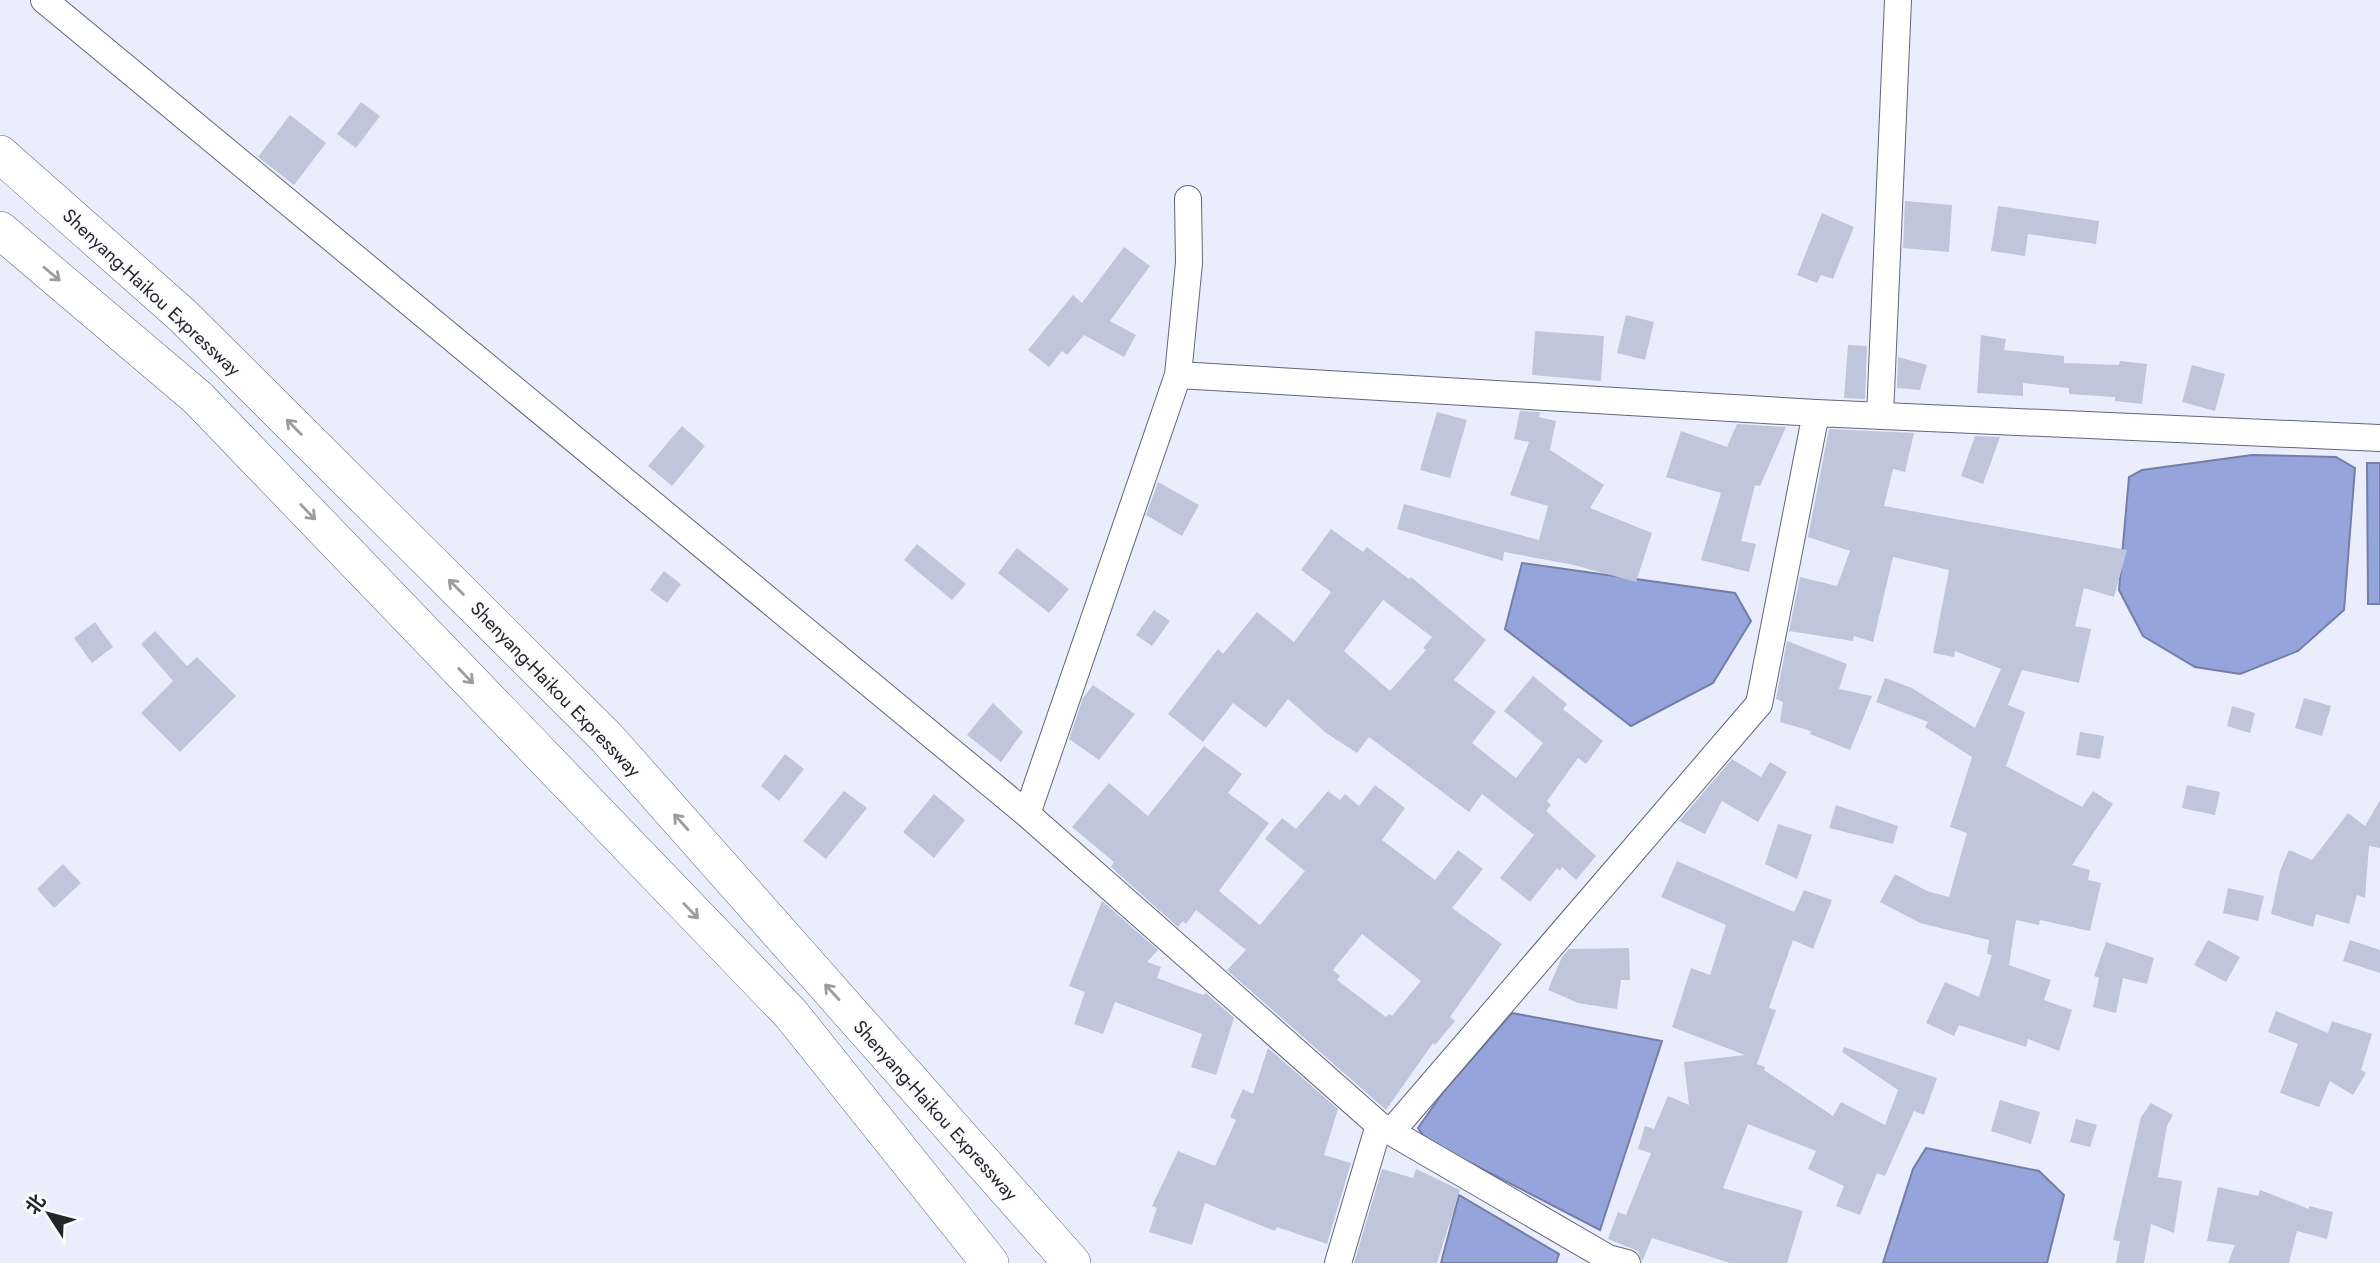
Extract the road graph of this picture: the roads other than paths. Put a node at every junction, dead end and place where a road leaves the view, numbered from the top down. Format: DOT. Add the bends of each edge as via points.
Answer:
graph roads {
  1 [pos="44,0"];
  2 [pos="1898,0"];
  3 [pos="0,154"];
  4 [pos="1188,199"];
  5 [pos="0,230"];
  6 [pos="1178,376"];
  7 [pos="1816,413"];
  8 [pos="1880,416"];
  9 [pos="2380,438"];
  10 [pos="1027,814"];
  11 [pos="1385,1128"];
  12 [pos="990,1263"];
  13 [pos="1072,1263"];
  14 [pos="1338,1263"];
  15 [pos="1627,1263"];
  1 -- 10 [label="street"];
  2 -- 8 [label="street"];
  13 -- 3 [label="highway, Shenyang-Haikou Expressway, one-way" via="607,738 182,315"];
  4 -- 6 [label="street" via="1189,263"];
  5 -- 12 [label="highway, one-way" via="198,398 791,1014"];
  6 -- 7 [label="street"];
  6 -- 10 [label="street"];
  7 -- 8 [label="street"];
  7 -- 11 [label="street" via="1759,704"];
  8 -- 9 [label="street"];
  10 -- 11 [label="street"];
  11 -- 14 [label="street"];
  11 -- 15 [label="street" via="1608,1258"];
}
